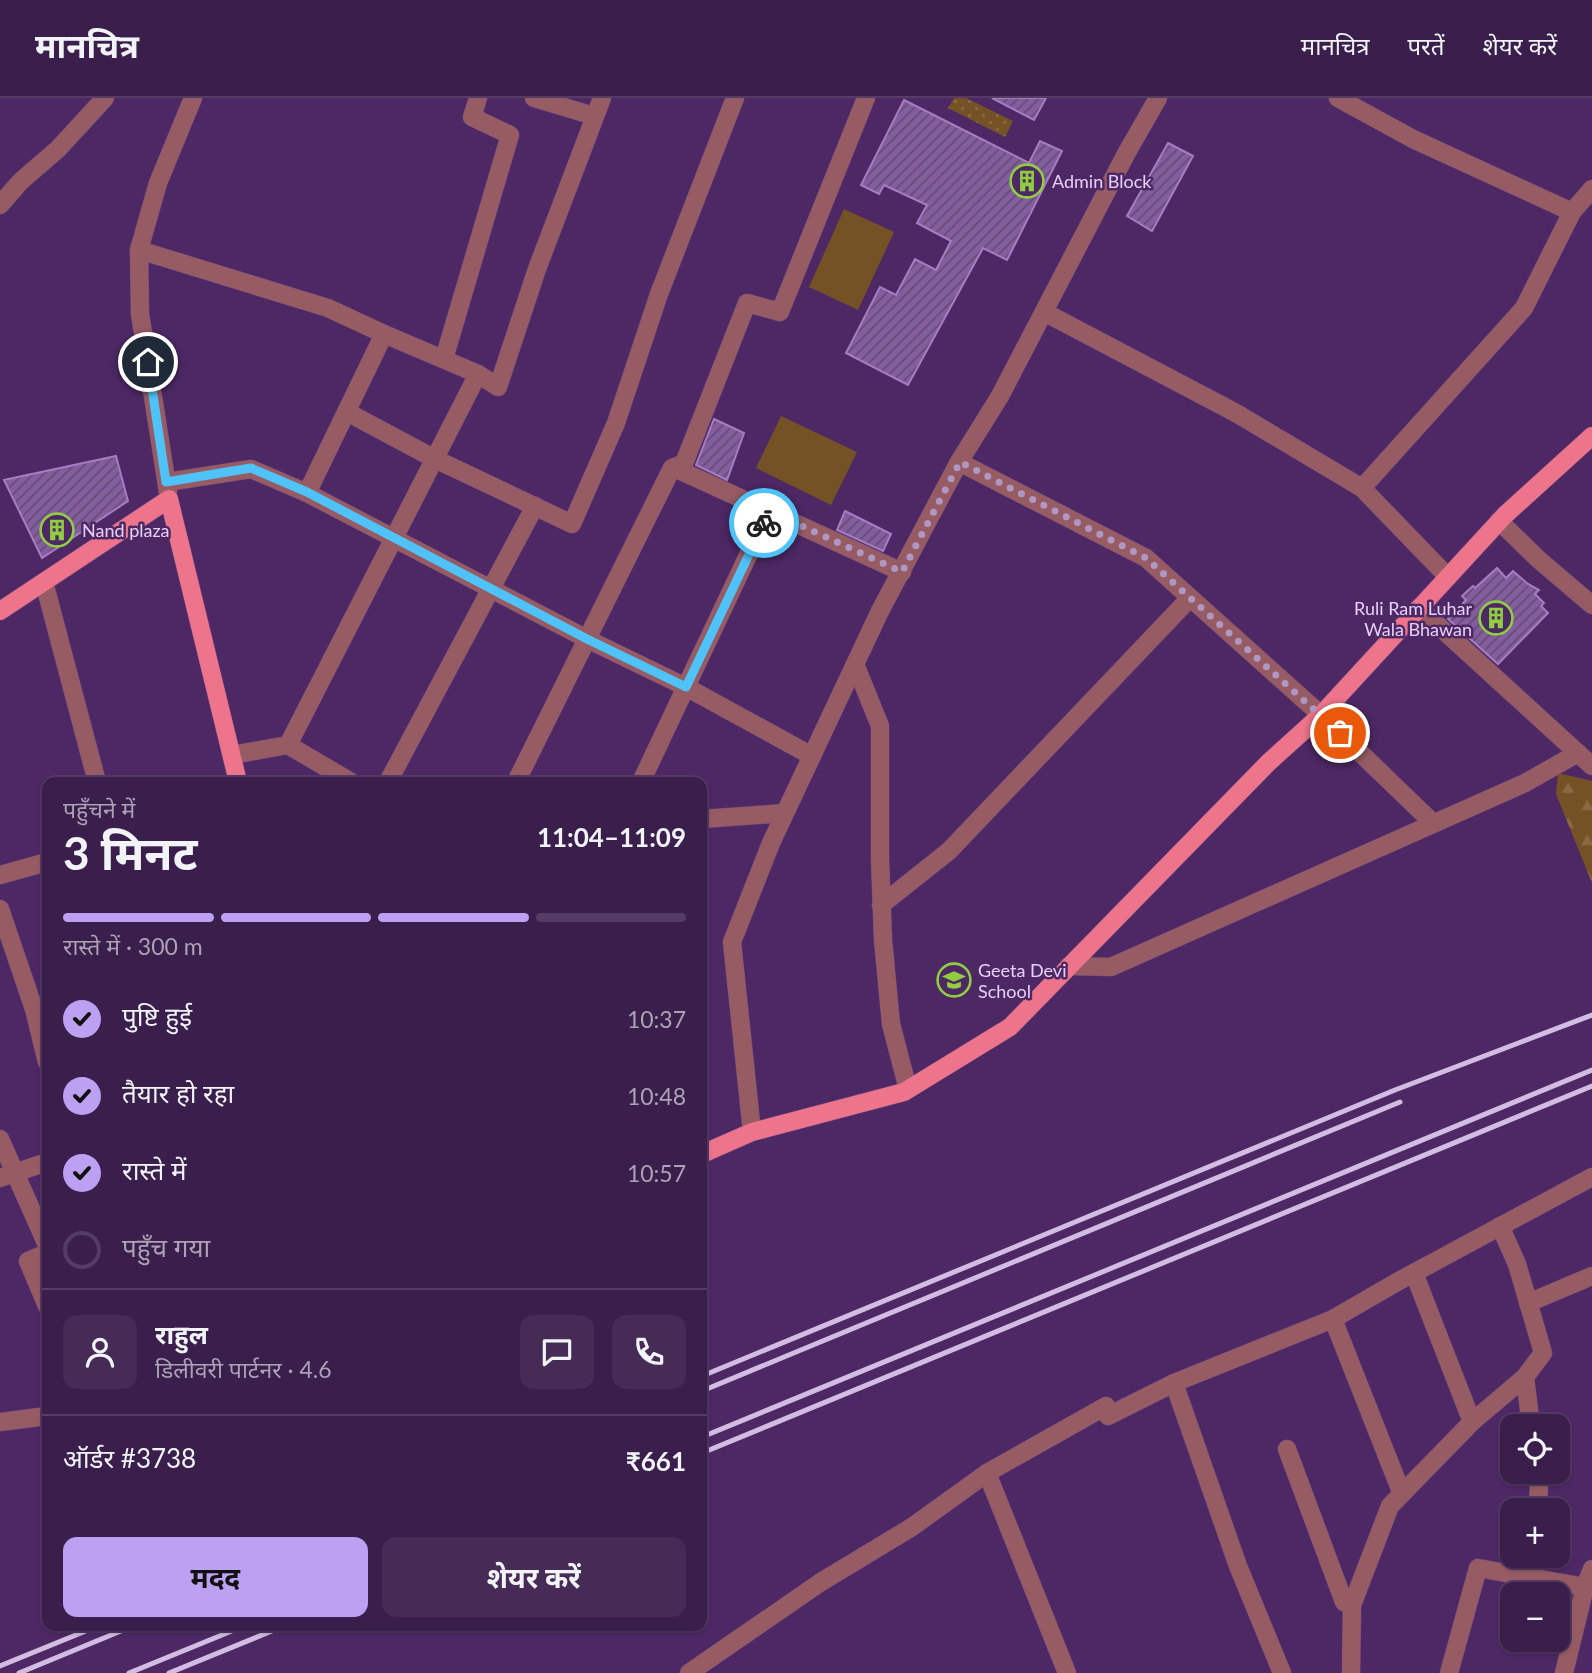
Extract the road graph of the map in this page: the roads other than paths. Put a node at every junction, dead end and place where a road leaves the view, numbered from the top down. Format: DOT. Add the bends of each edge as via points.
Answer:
graph roads {
  1 [pos="105,98"];
  2 [pos="193,98"];
  3 [pos="478,98"];
  4 [pos="534,98"];
  5 [pos="601,98"];
  6 [pos="735,98"];
  7 [pos="866,98"];
  8 [pos="1158,98"];
  9 [pos="1338,98"];
  10 [pos="594,116"];
  11 [pos="1592,189"];
  12 [pos="0,205"];
  13 [pos="1572,212"];
  14 [pos="139,250"];
  15 [pos="1044,312"];
  16 [pos="384,334"];
  17 [pos="444,359"];
  18 [pos="478,373"];
  19 [pos="347,412"];
  20 [pos="1592,436"];
  21 [pos="435,459"];
  22 [pos="960,462"];
  23 [pos="684,463"];
  24 [pos="1362,488"];
  25 [pos="168,491"];
  26 [pos="307,492"];
  27 [pos="535,506"];
  28 [pos="769,511"];
  29 [pos="1499,521"];
  30 [pos="395,538"];
  31 [pos="902,572"];
  32 [pos="1448,577"];
  33 [pos="44,582"];
  34 [pos="492,589"];
  35 [pos="1190,598"];
  36 [pos="1592,605"];
  37 [pos="1419,608"];
  38 [pos="0,611"];
  39 [pos="587,639"];
  40 [pos="856,664"];
  41 [pos="686,687"];
  42 [pos="1321,715"];
  43 [pos="288,744"];
  44 [pos="1578,753"];
  45 [pos="232,755"];
  46 [pos="812,756"];
  47 [pos="1592,766"];
  48 [pos="96,777"];
  49 [pos="237,777"];
  50 [pos="343,777"];
  51 [pos="391,777"];
  52 [pos="518,777"];
  53 [pos="643,777"];
  54 [pos="785,813"];
  55 [pos="707,819"];
  56 [pos="1433,823"];
  57 [pos="42,863"];
  58 [pos="0,875"];
  59 [pos="881,905"];
  60 [pos="0,909"];
  61 [pos="1069,966"];
  62 [pos="40,1008"];
  63 [pos="908,1089"];
  64 [pos="752,1132"];
  65 [pos="0,1139"];
  66 [pos="707,1152"];
  67 [pos="42,1164"];
  68 [pos="7,1175"];
  69 [pos="1592,1177"];
  70 [pos="1500,1226"];
  71 [pos="42,1236"];
  72 [pos="42,1255"];
  73 [pos="1414,1273"];
  74 [pos="1592,1276"];
  75 [pos="42,1294"];
  76 [pos="1528,1303"];
  77 [pos="1333,1319"];
  78 [pos="1525,1377"];
  79 [pos="1174,1382"];
  80 [pos="1530,1414"];
  81 [pos="42,1417"];
  82 [pos="0,1422"];
  83 [pos="1472,1422"];
  84 [pos="1287,1449"];
  85 [pos="987,1473"];
  86 [pos="1402,1494"];
  87 [pos="1533,1568"];
  88 [pos="1592,1569"];
  89 [pos="1533,1578"];
  90 [pos="1589,1588"];
  91 [pos="1352,1605"];
  92 [pos="689,1673"];
  93 [pos="1067,1673"];
  94 [pos="1282,1673"];
  95 [pos="1351,1673"];
  96 [pos="1449,1673"];
  97 [pos="1564,1673"];
  1 -- 12 [label="street"];
  2 -- 14 [label="street" via="158,183"];
  3 -- 17 [label="street" via="472,117 510,135"];
  4 -- 10 [label="street"];
  5 -- 10 [label="street"];
  6 -- 27 [label="street" via="659,294 616,423 572,524"];
  7 -- 23 [label="street" via="780,312 747,303"];
  8 -- 15 [label="street"];
  9 -- 13 [label="street" via="1413,139"];
  10 -- 18 [label="street" via="498,387"];
  11 -- 13 [label="street"];
  13 -- 24 [label="street" via="1524,308"];
  14 -- 16 [label="street" via="328,308"];
  14 -- 25 [label="street" via="140,313"];
  15 -- 22 [label="street"];
  15 -- 24 [label="street" via="1236,413"];
  16 -- 17 [label="street"];
  16 -- 19 [label="street"];
  17 -- 18 [label="street"];
  18 -- 21 [label="street"];
  19 -- 21 [label="street"];
  19 -- 26 [label="street"];
  20 -- 29 [label="main road"];
  21 -- 27 [label="street"];
  21 -- 30 [label="street"];
  22 -- 31 [label="street"];
  22 -- 35 [label="street" via="1146,558"];
  23 -- 28 [label="street" via="681,471"];
  23 -- 39 [label="street" via="672,468"];
  24 -- 32 [label="street"];
  25 -- 26 [label="street" via="251,468"];
  25 -- 33 [label="main road"];
  25 -- 45 [label="main road"];
  26 -- 30 [label="street"];
  27 -- 34 [label="street"];
  28 -- 31 [label="street"];
  28 -- 41 [label="street"];
  29 -- 32 [label="main road"];
  29 -- 36 [label="street"];
  30 -- 34 [label="street"];
  30 -- 43 [label="street"];
  31 -- 40 [label="street"];
  32 -- 37 [label="main road"];
  33 -- 38 [label="main road"];
  33 -- 48 [label="street"];
  34 -- 39 [label="street"];
  34 -- 51 [label="street"];
  35 -- 42 [label="street"];
  35 -- 59 [label="street" via="949,851"];
  37 -- 42 [label="main road"];
  37 -- 44 [label="street"];
  39 -- 41 [label="street"];
  39 -- 52 [label="street"];
  40 -- 46 [label="street"];
  40 -- 59 [label="street" via="880,726"];
  41 -- 46 [label="street"];
  41 -- 53 [label="street"];
  42 -- 56 [label="street"];
  42 -- 61 [label="main road"];
  43 -- 45 [label="street"];
  43 -- 50 [label="street"];
  44 -- 47 [label="street"];
  44 -- 56 [label="street" via="1525,783"];
  45 -- 49 [label="main road"];
  46 -- 54 [label="street"];
  54 -- 55 [label="street"];
  54 -- 64 [label="street" via="732,942"];
  56 -- 61 [label="street" via="1111,967"];
  57 -- 58 [label="street"];
  59 -- 63 [label="street" via="891,1024"];
  60 -- 62 [label="street"];
  61 -- 63 [label="main road" via="1010,1027"];
  63 -- 64 [label="main road"];
  64 -- 66 [label="main road"];
  65 -- 68 [label="street"];
  67 -- 68 [label="street"];
  68 -- 71 [label="street"];
  69 -- 70 [label="street"];
  70 -- 73 [label="street"];
  70 -- 76 [label="street"];
  72 -- 75 [label="street" via="28,1261"];
  73 -- 77 [label="street"];
  73 -- 83 [label="street"];
  74 -- 76 [label="street"];
  76 -- 78 [label="street" via="1543,1353"];
  77 -- 79 [label="street"];
  77 -- 86 [label="street"];
  78 -- 80 [label="street"];
  78 -- 83 [label="street"];
  79 -- 85 [label="street" via="1108,1416 1107,1406"];
  79 -- 94 [label="street" via="1238,1566"];
  81 -- 82 [label="street"];
  83 -- 86 [label="street"];
  84 -- 91 [label="street" via="1344,1601"];
  85 -- 92 [label="street"];
  85 -- 93 [label="street"];
  86 -- 91 [label="street" via="1390,1506"];
  87 -- 89 [label="street"];
  88 -- 90 [label="street"];
  89 -- 90 [label="street"];
  89 -- 96 [label="street" via="1478,1568"];
  90 -- 97 [label="street"];
  91 -- 95 [label="street"];
}
